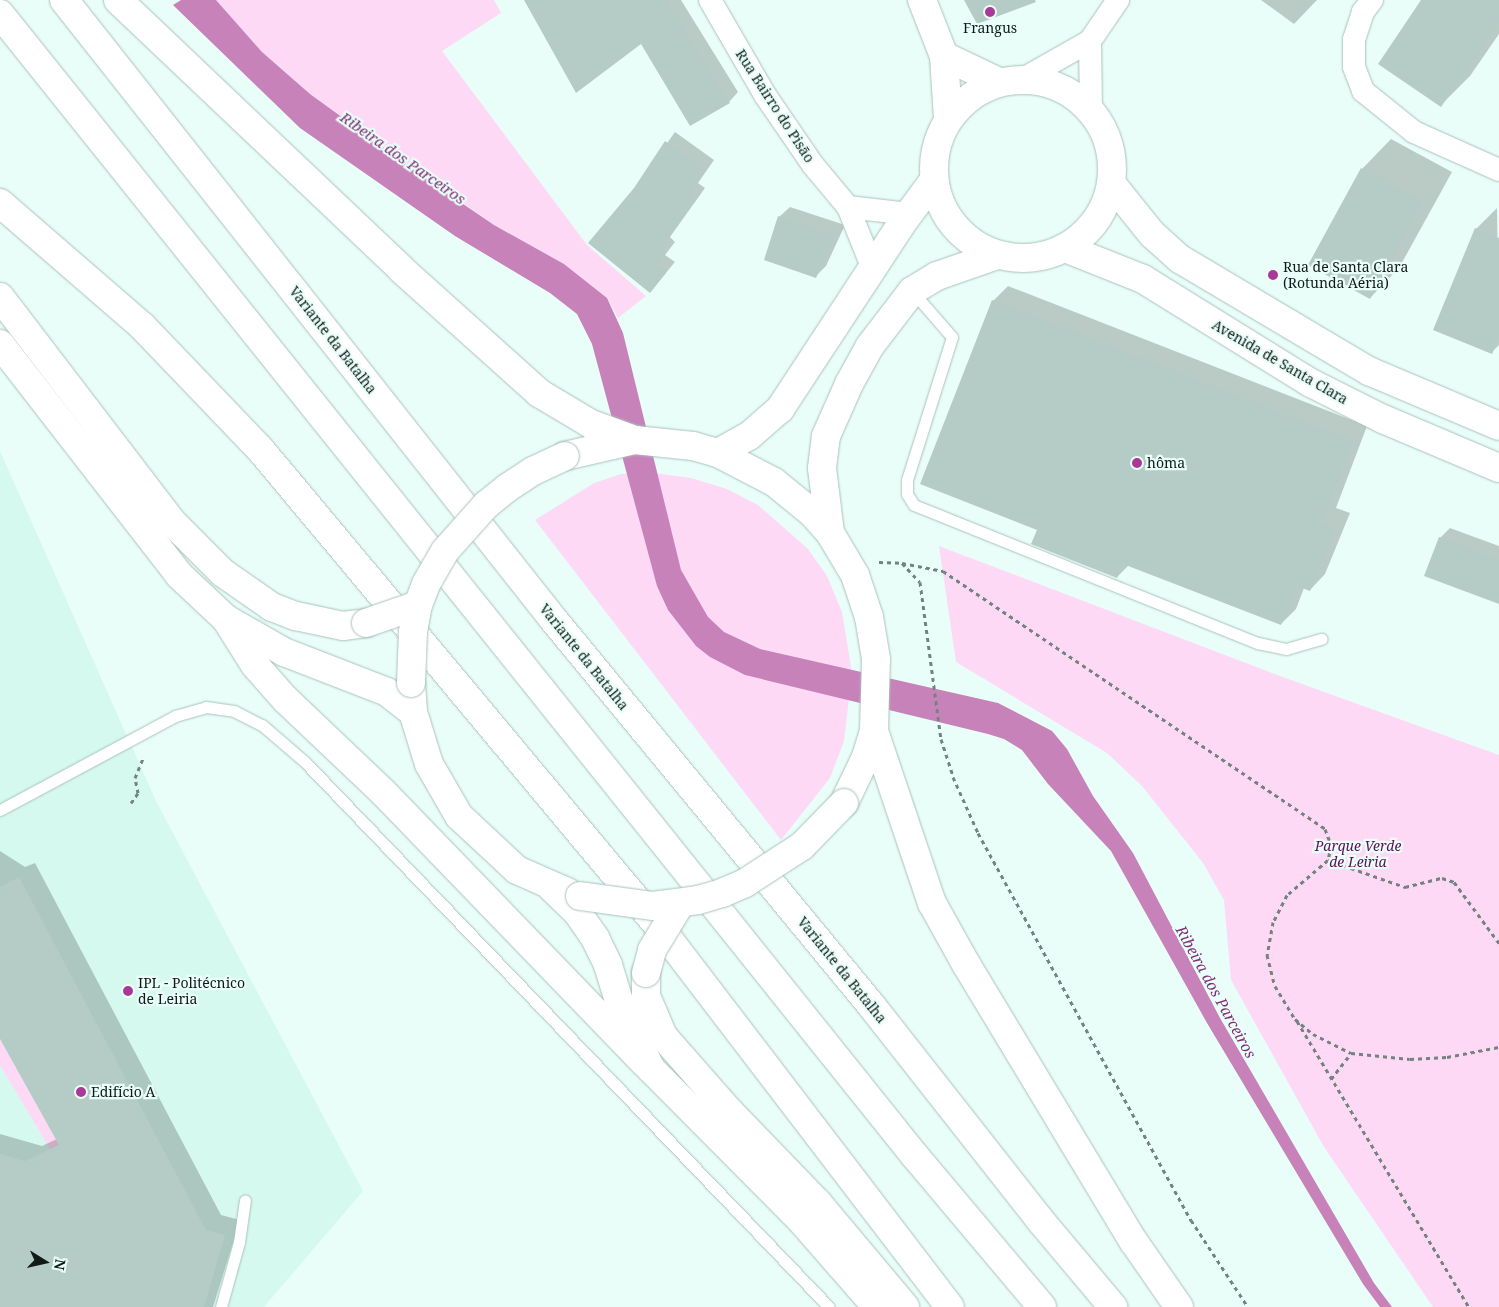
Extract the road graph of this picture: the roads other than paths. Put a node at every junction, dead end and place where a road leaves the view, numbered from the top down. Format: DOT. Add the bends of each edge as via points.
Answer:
graph roads {
  1 [pos="64,0"];
  2 [pos="118,0"];
  3 [pos="710,0"];
  4 [pos="922,0"];
  5 [pos="1118,0"];
  6 [pos="1372,0"];
  7 [pos="0,14"];
  8 [pos="1090,41"];
  9 [pos="944,56"];
  10 [pos="1011,81"];
  11 [pos="1091,112"];
  12 [pos="948,120"];
  13 [pos="1499,170"];
  14 [pos="934,180"];
  15 [pos="1111,183"];
  16 [pos="0,203"];
  17 [pos="848,207"];
  18 [pos="909,214"];
  19 [pos="1065,248"];
  20 [pos="997,255"];
  21 [pos="873,269"];
  22 [pos="912,291"];
  23 [pos="0,297"];
  24 [pos="0,344"];
  25 [pos="1499,426"];
  26 [pos="635,440"];
  27 [pos="718,453"];
  28 [pos="1499,468"];
  29 [pos="830,533"];
  30 [pos="418,605"];
  31 [pos="226,619"];
  32 [pos="1322,638"];
  33 [pos="414,712"];
  34 [pos="874,731"];
  35 [pos="0,810"];
  36 [pos="551,887"];
  37 [pos="680,904"];
  38 [pos="651,1070"];
  39 [pos="246,1200"];
  40 [pos="221,1307"];
  41 [pos="829,1307"];
  42 [pos="877,1307"];
  43 [pos="905,1307"];
  44 [pos="950,1307"];
  45 [pos="1042,1307"];
  46 [pos="1113,1307"];
  47 [pos="1179,1307"];
  1 -- 46 [label="main road, Variante da Batalha" via="553,620 871,1005 1040,1220"];
  2 -- 26 [label="main road" via="401,270 539,393 591,424"];
  3 -- 17 [label="street, Rua Bairro do Pisão" via="765,95 813,165"];
  4 -- 9 [label="main road"];
  5 -- 8 [label="street"];
  6 -- 13 [label="street" via="1354,39 1354,68 1363,91 1414,132"];
  7 -- 45 [label="main road" via="915,1156"];
  8 -- 10 [label="street"];
  8 -- 11 [label="street"];
  9 -- 10 [label="main road"];
  9 -- 12 [label="main road"];
  10 -- 11 [label="main road" via="1053,84 1079,98"];
  10 -- 12 [label="main road" via="979,90"];
  11 -- 15 [label="main road" via="1108,140"];
  12 -- 14 [label="main road" via="934,159"];
  14 -- 18 [label="main road"];
  14 -- 20 [label="main road" via="941,205 954,227 974,244"];
  15 -- 19 [label="main road" via="1101,214 1086,234"];
  15 -- 25 [label="main road" via="1152,234 1180,259 1362,367"];
  16 -- 44 [label="main road" via="142,326 260,450 660,928"];
  17 -- 18 [label="street"];
  17 -- 21 [label="street, Rua Bairro do Pisão"];
  18 -- 21 [label="main road"];
  19 -- 20 [label="main road" via="1043,257 1020,259"];
  19 -- 28 [label="main road, Avenida de Santa Clara" via="1142,279 1325,390 1383,419"];
  20 -- 22 [label="main road" via="937,276"];
  21 -- 27 [label="main road" via="780,409 750,436"];
  22 -- 29 [label="main road" via="870,346 848,384 826,436 822,468"];
  22 -- 32 [label="lane" via="952,337 907,480 907,494 914,505 1258,644 1286,648"];
  23 -- 30 [label="main road, bridge" via="162,509 223,573 272,607 343,626 366,623"];
  24 -- 31 [label="main road" via="179,575"];
  26 -- 27 [label="main road" via="692,446"];
  26 -- 30 [label="main road, bridge" via="565,456 533,471 486,505 445,551"];
  27 -- 29 [label="main road" via="774,482"];
  29 -- 34 [label="main road" via="848,561 862,596 874,642 877,685"];
  30 -- 33 [label="main road, bridge" via="413,632 411,683"];
  31 -- 33 [label="main road" via="284,652 387,692"];
  31 -- 38 [label="main road" via="255,665 285,699 384,793"];
  33 -- 36 [label="main road" via="429,764 459,816 517,870"];
  34 -- 37 [label="main road, bridge" via="866,757 844,803 808,842 770,869 722,893"];
  34 -- 47 [label="main road" via="932,903 1114,1209"];
  35 -- 41 [label="lane" via="175,716 206,707 234,711 262,725 305,762"];
  36 -- 37 [label="main road, bridge" via="580,896 653,906"];
  36 -- 38 [label="main road" via="577,912 595,938 608,965 622,1011"];
  37 -- 43 [label="main road, bridge" via="652,950 646,973 646,996 663,1036 728,1111 817,1202"];
  38 -- 42 [label="main road" via="801,1220"];
  39 -- 40 [label="lane" via="239,1242"];
}
